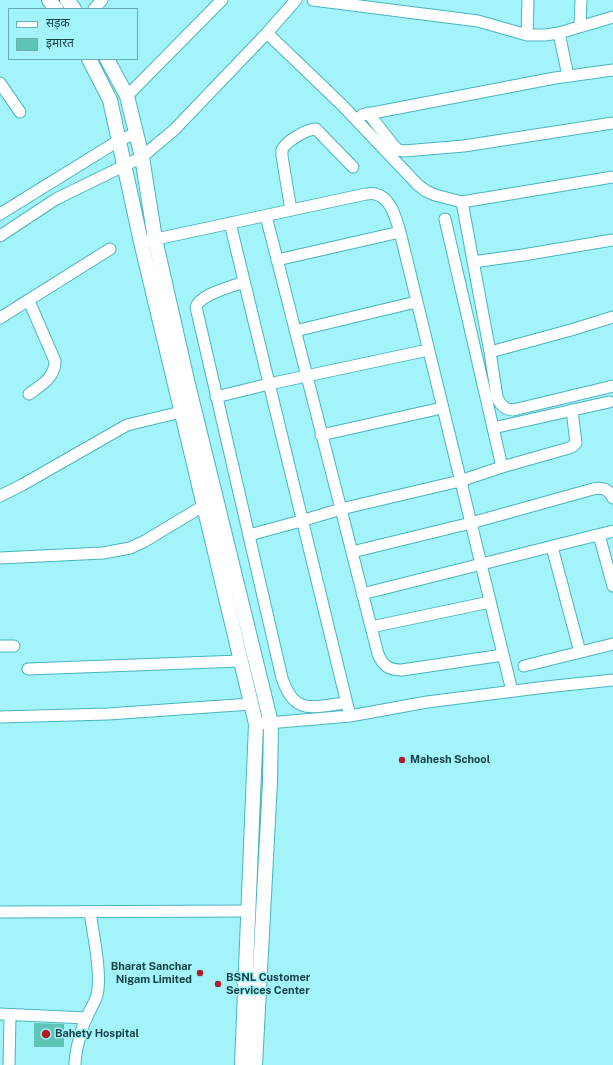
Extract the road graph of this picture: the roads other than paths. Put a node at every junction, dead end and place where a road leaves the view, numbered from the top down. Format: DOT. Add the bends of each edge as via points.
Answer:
graph roads {
  1 [pos="49,0"];
  2 [pos="67,0"];
  3 [pos="102,0"];
  4 [pos="222,0"];
  5 [pos="296,0"];
  6 [pos="313,0"];
  7 [pos="528,0"];
  8 [pos="581,0"];
  9 [pos="55,8"];
  10 [pos="73,8"];
  11 [pos="95,8"];
  12 [pos="613,17"];
  13 [pos="580,26"];
  14 [pos="559,32"];
  15 [pos="267,33"];
  16 [pos="527,35"];
  17 [pos="90,60"];
  18 [pos="108,60"];
  19 [pos="613,70"];
  20 [pos="568,76"];
  21 [pos="0,83"];
  22 [pos="127,96"];
  23 [pos="20,112"];
  24 [pos="368,113"];
  25 [pos="353,116"];
  26 [pos="613,123"];
  27 [pos="136,133"];
  28 [pos="118,141"];
  29 [pos="142,157"];
  30 [pos="124,166"];
  31 [pos="353,167"];
  32 [pos="613,177"];
  33 [pos="462,202"];
  34 [pos="291,210"];
  35 [pos="0,214"];
  36 [pos="266,216"];
  37 [pos="444,219"];
  38 [pos="230,224"];
  39 [pos="400,232"];
  40 [pos="0,236"];
  41 [pos="155,239"];
  42 [pos="613,240"];
  43 [pos="141,242"];
  44 [pos="110,249"];
  45 [pos="277,260"];
  46 [pos="473,262"];
  47 [pos="244,282"];
  48 [pos="29,301"];
  49 [pos="416,302"];
  50 [pos="613,317"];
  51 [pos="0,318"];
  52 [pos="295,331"];
  53 [pos="428,350"];
  54 [pos="490,352"];
  55 [pos="306,376"];
  56 [pos="269,384"];
  57 [pos="613,386"];
  58 [pos="29,394"];
  59 [pos="216,397"];
  60 [pos="608,402"];
  61 [pos="442,408"];
  62 [pos="572,410"];
  63 [pos="181,412"];
  64 [pos="493,428"];
  65 [pos="322,435"];
  66 [pos="502,467"];
  67 [pos="460,481"];
  68 [pos="0,496"];
  69 [pos="613,498"];
  70 [pos="204,506"];
  71 [pos="340,509"];
  72 [pos="301,521"];
  73 [pos="471,523"];
  74 [pos="613,531"];
  75 [pos="249,535"];
  76 [pos="599,535"];
  77 [pos="552,547"];
  78 [pos="352,552"];
  79 [pos="0,558"];
  80 [pos="481,565"];
  81 [pos="613,586"];
  82 [pos="362,594"];
  83 [pos="490,602"];
  84 [pos="371,627"];
  85 [pos="613,644"];
  86 [pos="0,646"];
  87 [pos="14,646"];
  88 [pos="580,652"];
  89 [pos="503,655"];
  90 [pos="240,661"];
  91 [pos="524,666"];
  92 [pos="28,669"];
  93 [pos="613,680"];
  94 [pos="512,691"];
  95 [pos="347,703"];
  96 [pos="251,704"];
  97 [pos="350,716"];
  98 [pos="0,717"];
  99 [pos="271,723"];
  100 [pos="256,724"];
  101 [pos="248,911"];
  102 [pos="0,912"];
  103 [pos="90,912"];
  104 [pos="252,981"];
  105 [pos="5,1014"];
  106 [pos="86,1018"];
  107 [pos="9,1065"];
  108 [pos="75,1065"];
  109 [pos="242,1065"];
  110 [pos="254,1065"];
  1 -- 9 [label="main road"];
  2 -- 10 [label="main road"];
  3 -- 11 [label="street"];
  4 -- 22 [label="street"];
  5 -- 15 [label="street"];
  6 -- 16 [label="street" via="478,21"];
  7 -- 16 [label="street"];
  8 -- 13 [label="street"];
  12 -- 13 [label="street"];
  13 -- 14 [label="street"];
  14 -- 16 [label="street"];
  14 -- 20 [label="street"];
  15 -- 25 [label="street"];
  15 -- 29 [label="street" via="174,130"];
  17 -- 28 [label="main road" via="110,100"];
  18 -- 22 [label="main road"];
  19 -- 20 [label="street"];
  20 -- 24 [label="street"];
  21 -- 23 [label="street"];
  22 -- 27 [label="main road"];
  24 -- 25 [label="street"];
  24 -- 26 [label="street" via="394,146 404,152 464,146"];
  25 -- 33 [label="street" via="418,185 435,195"];
  27 -- 28 [label="street"];
  27 -- 29 [label="main road"];
  28 -- 30 [label="main road"];
  28 -- 35 [label="street"];
  29 -- 30 [label="street"];
  29 -- 41 [label="main road"];
  30 -- 40 [label="street" via="56,199"];
  30 -- 43 [label="main road"];
  31 -- 34 [label="street" via="316,129 306,131 288,143 282,151 282,156"];
  32 -- 33 [label="street"];
  33 -- 46 [label="street"];
  34 -- 36 [label="street"];
  34 -- 39 [label="street" via="376,194 389,204"];
  36 -- 38 [label="street"];
  36 -- 45 [label="street"];
  37 -- 64 [label="street"];
  38 -- 41 [label="street"];
  38 -- 47 [label="street"];
  39 -- 45 [label="street"];
  39 -- 49 [label="street"];
  41 -- 43 [label="street"];
  41 -- 99 [label="main road"];
  42 -- 46 [label="street"];
  43 -- 63 [label="main road"];
  44 -- 48 [label="street"];
  45 -- 52 [label="street"];
  46 -- 54 [label="street"];
  47 -- 56 [label="street"];
  47 -- 59 [label="street" via="208,295 197,303 196,307"];
  48 -- 51 [label="street"];
  48 -- 58 [label="street" via="55,361 55,368 49,379"];
  49 -- 52 [label="street"];
  49 -- 53 [label="street"];
  50 -- 54 [label="street"];
  52 -- 55 [label="street"];
  53 -- 55 [label="street"];
  53 -- 61 [label="street"];
  54 -- 57 [label="street" via="497,397 501,405 508,409 513,410"];
  55 -- 56 [label="street"];
  55 -- 65 [label="street"];
  56 -- 59 [label="street"];
  56 -- 72 [label="street"];
  59 -- 75 [label="street"];
  60 -- 62 [label="street"];
  61 -- 65 [label="street"];
  61 -- 67 [label="street"];
  62 -- 64 [label="street"];
  62 -- 66 [label="street" via="576,439 573,446"];
  63 -- 68 [label="street" via="127,425"];
  63 -- 70 [label="main road"];
  64 -- 66 [label="street"];
  65 -- 71 [label="street"];
  66 -- 67 [label="street"];
  67 -- 71 [label="street"];
  67 -- 73 [label="street"];
  69 -- 73 [label="street" via="605,489 593,488"];
  70 -- 79 [label="street" via="130,548 103,553"];
  70 -- 90 [label="main road"];
  71 -- 72 [label="street"];
  71 -- 78 [label="street"];
  72 -- 75 [label="street"];
  72 -- 95 [label="street"];
  73 -- 78 [label="street"];
  73 -- 80 [label="street"];
  74 -- 76 [label="street"];
  75 -- 95 [label="street" via="287,691 300,706"];
  76 -- 77 [label="street"];
  76 -- 81 [label="street"];
  77 -- 80 [label="street"];
  77 -- 88 [label="street"];
  78 -- 82 [label="street"];
  80 -- 82 [label="street"];
  80 -- 83 [label="street"];
  82 -- 84 [label="street"];
  83 -- 84 [label="street"];
  83 -- 89 [label="street"];
  84 -- 89 [label="street" via="382,663 394,670"];
  85 -- 88 [label="street"];
  86 -- 87 [label="street"];
  88 -- 91 [label="street"];
  89 -- 94 [label="street"];
  90 -- 92 [label="street"];
  90 -- 96 [label="main road"];
  93 -- 94 [label="street"];
  94 -- 97 [label="street" via="427,702"];
  95 -- 97 [label="street"];
  96 -- 98 [label="street" via="108,714"];
  96 -- 100 [label="main road"];
  97 -- 99 [label="street"];
  99 -- 100 [label="street"];
  99 -- 104 [label="main road" via="269,798"];
  100 -- 101 [label="main road"];
  101 -- 103 [label="street"];
  101 -- 104 [label="main road"];
  102 -- 103 [label="street"];
  103 -- 106 [label="street" via="99,985 95,1003"];
  104 -- 109 [label="main road"];
  104 -- 110 [label="main road"];
  105 -- 106 [label="street"];
  105 -- 107 [label="street"];
  106 -- 108 [label="street"];
}
